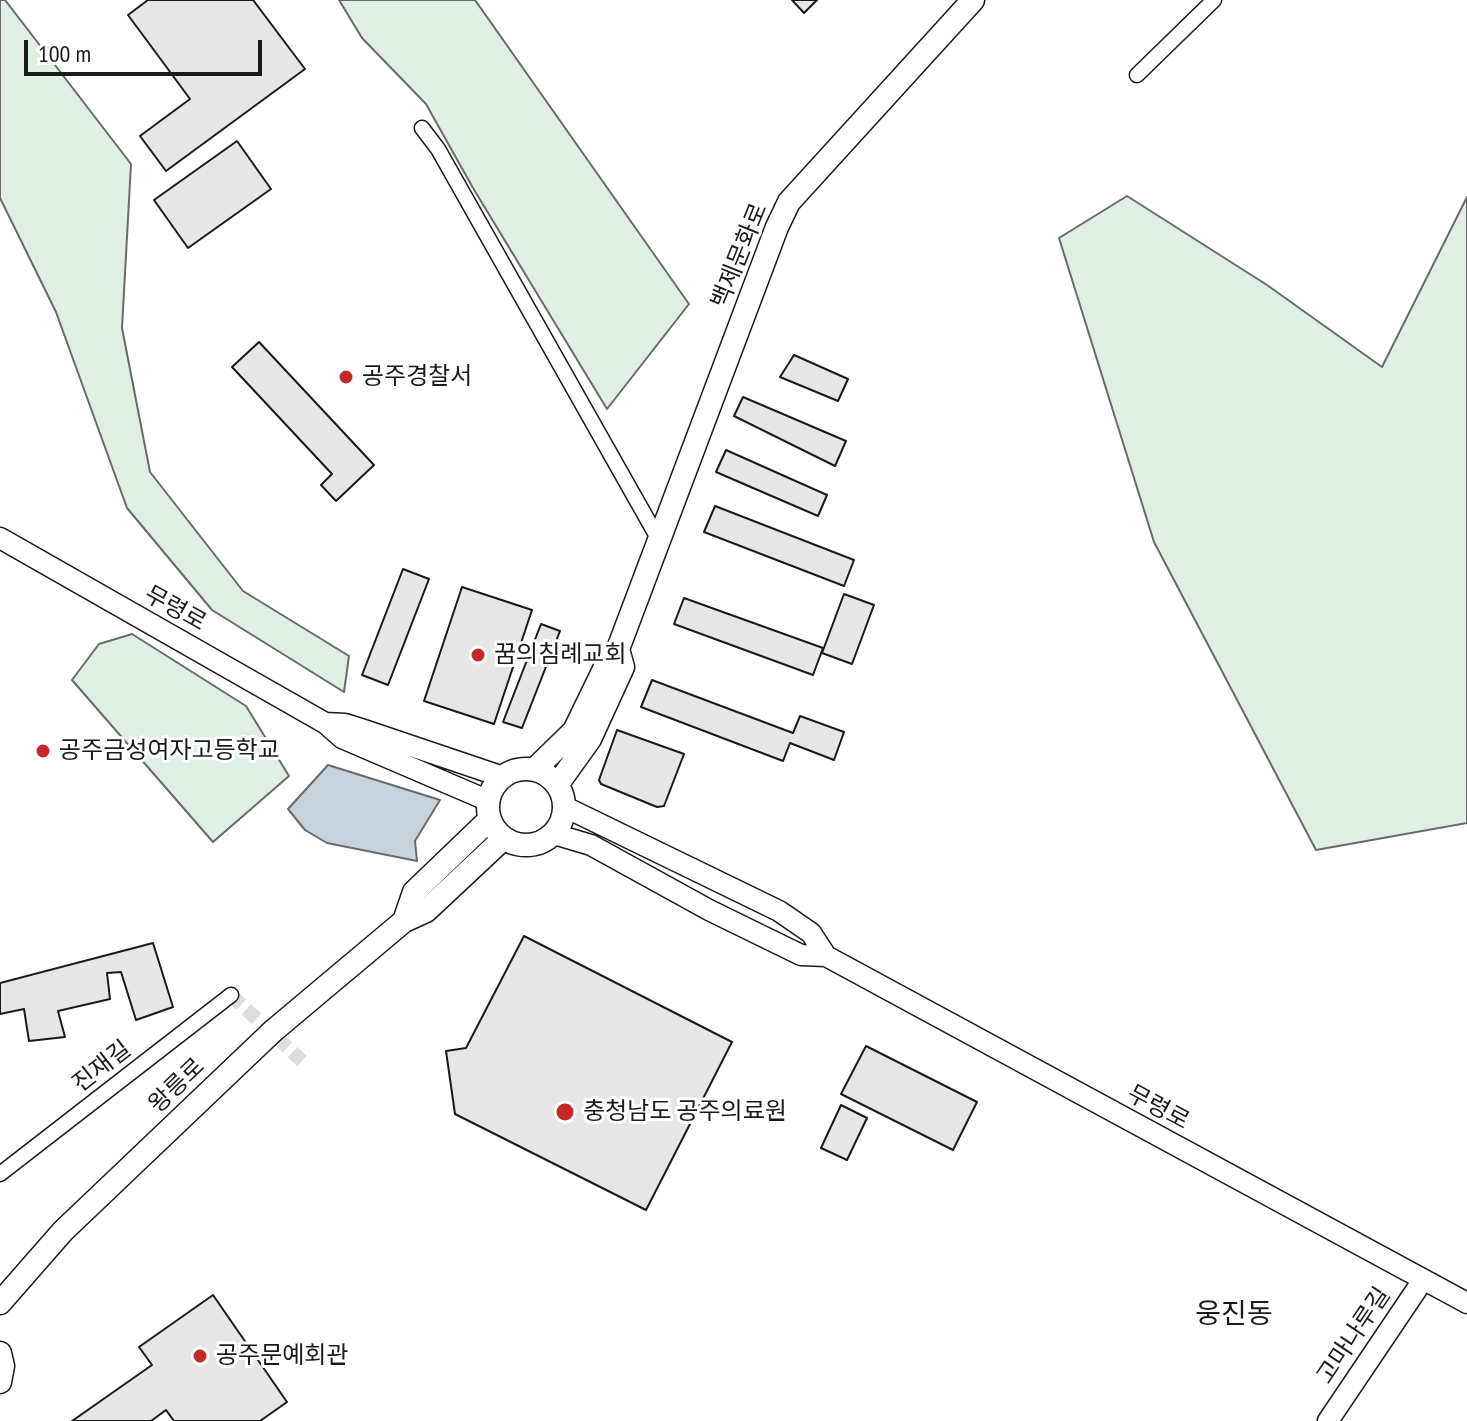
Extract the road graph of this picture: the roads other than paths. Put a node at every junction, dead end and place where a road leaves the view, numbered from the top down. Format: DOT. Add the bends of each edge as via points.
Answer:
graph roads {
  1 [pos="973,0"];
  2 [pos="1214,0"];
  3 [pos="1137,75"];
  4 [pos="422,128"];
  5 [pos="0,538"];
  6 [pos="659,540"];
  7 [pos="618,649"];
  8 [pos="325,723"];
  9 [pos="534,770"];
  10 [pos="503,777"];
  11 [pos="561,796"];
  12 [pos="489,810"];
  13 [pos="554,834"];
  14 [pos="504,838"];
  15 [pos="404,921"];
  16 [pos="826,956"];
  17 [pos="231,995"];
  18 [pos="0,1174"];
  19 [pos="1423,1280"];
  20 [pos="0,1303"];
  21 [pos="1467,1303"];
  22 [pos="0,1353"];
  23 [pos="0,1382"];
  24 [pos="1328,1421"];
  1 -- 6 [label="main road, 백제문화로" via="789,202"];
  2 -- 3 [label="street"];
  4 -- 6 [label="street"];
  5 -- 8 [label="main road, 무령로"];
  6 -- 7 [label="main road, 백제문화로"];
  7 -- 9 [label="main road, 백제문화로" via="574,731"];
  7 -- 11 [label="main road, 백제문화로" via="623,667"];
  8 -- 10 [label="main road, 무령로" via="355,727"];
  8 -- 12 [label="main road, 무령로" via="342,738"];
  9 -- 10 [label="main road"];
  9 -- 11 [label="main road" via="543,773"];
  10 -- 12 [label="main road"];
  11 -- 13 [label="main road, 백제문화로" via="560,826"];
  11 -- 16 [label="main road, 무령로" via="779,911 811,933"];
  12 -- 14 [label="main road"];
  12 -- 15 [label="main road, 왕릉로" via="414,892"];
  13 -- 14 [label="main road" via="524,845"];
  13 -- 16 [label="main road, 무령로" via="591,845 801,955"];
  14 -- 15 [label="main road, 왕릉로" via="426,911"];
  15 -- 20 [label="main road, 왕릉로" via="251,1052 63,1231"];
  16 -- 19 [label="main road, 무령로"];
  17 -- 18 [label="street, 진재길"];
  19 -- 21 [label="main road, 무령로"];
  19 -- 24 [label="main road, 고마나루길"];
  22 -- 23 [label="main road"];
}
